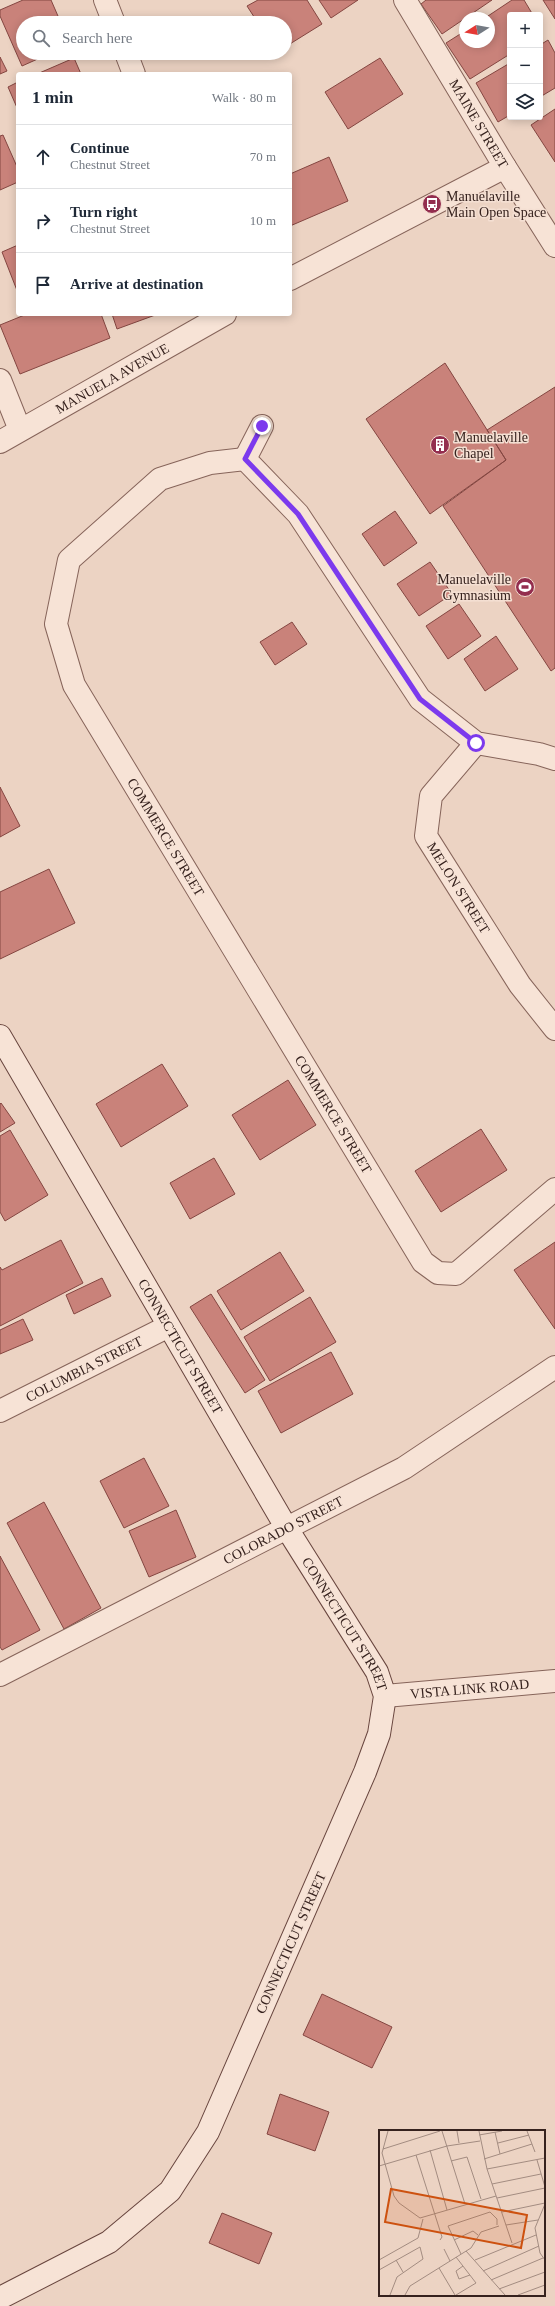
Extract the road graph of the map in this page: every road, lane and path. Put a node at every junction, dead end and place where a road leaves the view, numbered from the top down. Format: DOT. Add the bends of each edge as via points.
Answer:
graph roads {
  1 [pos="105,0"];
  2 [pos="405,0"];
  3 [pos="111,16"];
  4 [pos="129,60"];
  5 [pos="133,72"];
  6 [pos="505,167"];
  7 [pos="555,246"];
  8 [pos="292,278"];
  9 [pos="221,316"];
  10 [pos="0,380"];
  11 [pos="262,426"];
  12 [pos="20,430"];
  13 [pos="0,442"];
  14 [pos="245,459"];
  15 [pos="476,743"];
  16 [pos="555,759"];
  17 [pos="555,1029"];
  18 [pos="2,1045"];
  19 [pos="555,1190"];
  20 [pos="167,1327"];
  21 [pos="555,1367"];
  22 [pos="0,1411"];
  23 [pos="286,1527"];
  24 [pos="0,1676"];
  25 [pos="555,1681"];
  26 [pos="385,1696"];
  27 [pos="0,2298"];
  1 -- 3 [label="street"];
  2 -- 6 [label="street, MAINE STREET"];
  4 -- 5 [label="street"];
  6 -- 7 [label="street, MAINE STREET"];
  6 -- 8 [label="street"];
  9 -- 12 [label="street, MANUELA AVENUE"];
  10 -- 12 [label="street"];
  11 -- 14 [label="street"];
  12 -- 13 [label="street, MANUELA AVENUE"];
  14 -- 15 [label="street" via="298,514 420,699"];
  14 -- 19 [label="street, COMMERCE STREET" via="210,463 160,479 69,560 56,624 74,685 423,1262 438,1273 456,1274"];
  15 -- 16 [label="street"];
  15 -- 17 [label="street, MELON STREET" via="431,796 426,836 520,985"];
  18 -- 20 [label="street, CONNECTICUT STREET"];
  20 -- 22 [label="street, COLUMBIA STREET"];
  20 -- 23 [label="street, CONNECTICUT STREET"];
  21 -- 23 [label="street, COLORADO STREET" via="404,1468"];
  23 -- 24 [label="street, COLORADO STREET"];
  23 -- 26 [label="street, CONNECTICUT STREET" via="377,1672"];
  25 -- 26 [label="street, VISTA LINK ROAD"];
  26 -- 27 [label="street, CONNECTICUT STREET" via="380,1734 365,1772 208,2132 170,2191 108,2242"];
}
